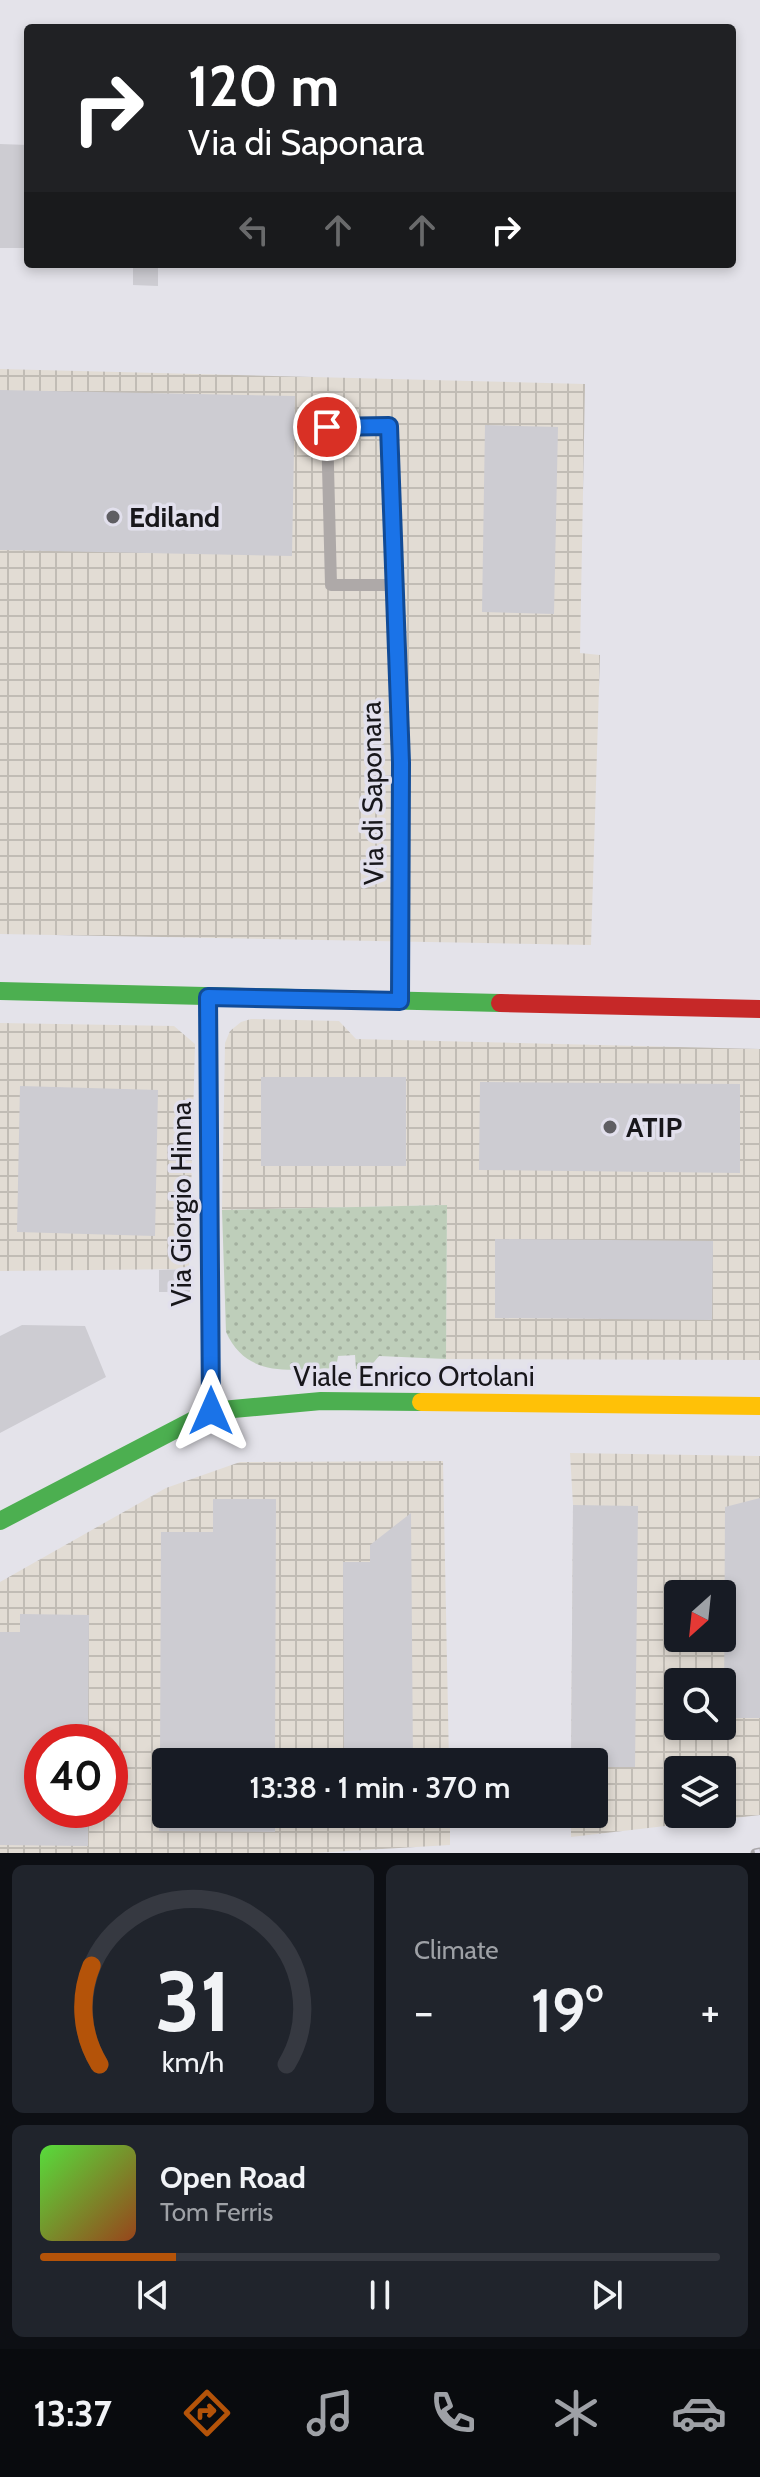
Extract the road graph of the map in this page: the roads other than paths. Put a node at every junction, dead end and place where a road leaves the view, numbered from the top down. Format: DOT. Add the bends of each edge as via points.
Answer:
graph roads {
  1 [pos="395,585"];
  2 [pos="0,991"];
  3 [pos="208,997"];
  4 [pos="400,1001"];
  5 [pos="760,1009"];
  6 [pos="760,1406"];
  7 [pos="211,1411"];
  8 [pos="0,1521"];
  1 -- 1 [label="lane, Via di Saponara" via="389,426 327,427 331,585"];
  1 -- 4 [label="lane, Via di Saponara"];
  2 -- 3 [label="street"];
  3 -- 4 [label="street"];
  3 -- 7 [label="street, Via Giorgio Hinna"];
  4 -- 5 [label="street"];
  6 -- 7 [label="street, Viale Enrico Ortolani" via="321,1401"];
  7 -- 8 [label="street, Viale Enrico Ortolani"];
}
